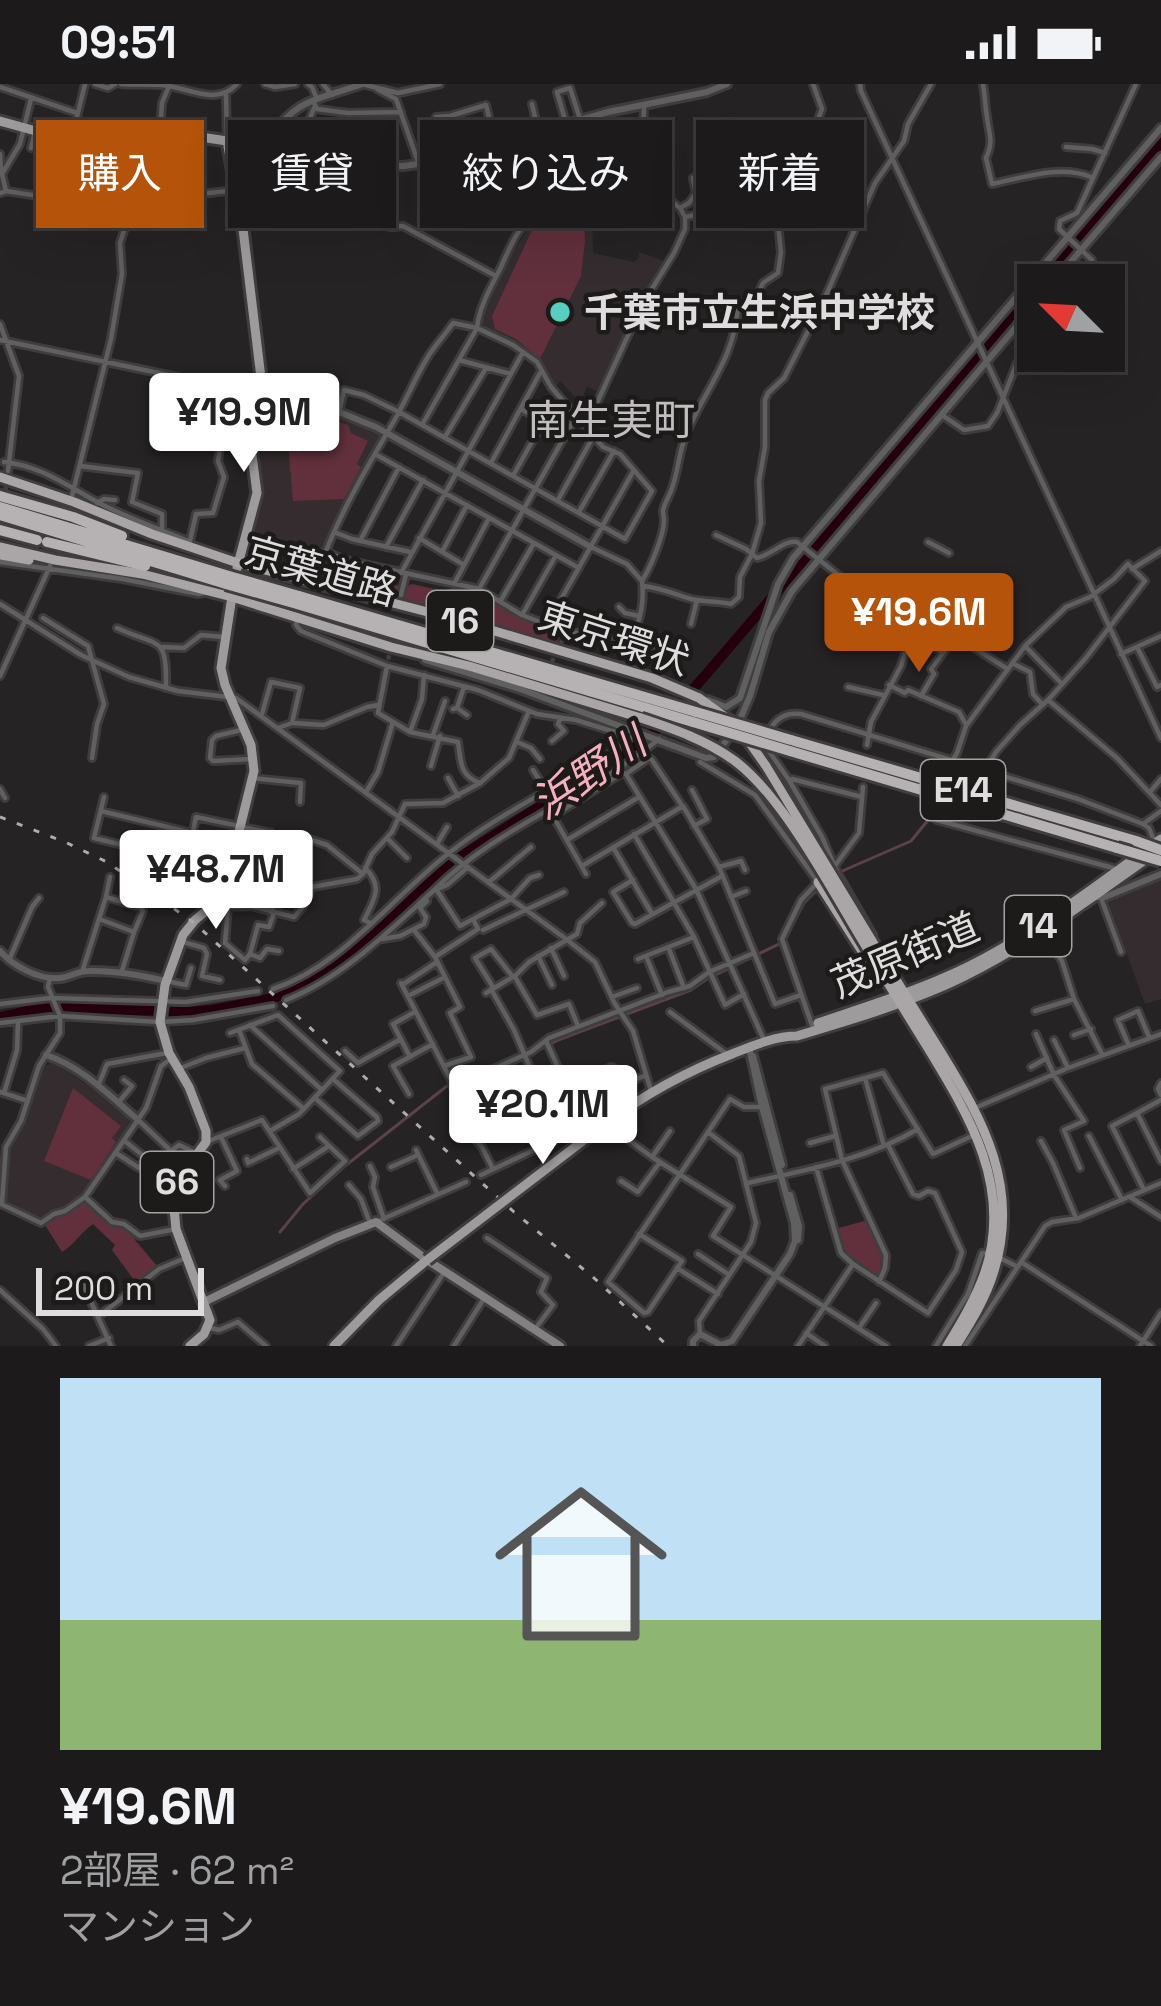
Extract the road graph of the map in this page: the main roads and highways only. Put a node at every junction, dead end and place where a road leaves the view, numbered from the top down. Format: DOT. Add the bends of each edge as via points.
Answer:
graph roads {
  1 [pos="0,121"];
  2 [pos="4,469"];
  3 [pos="2,502"];
  4 [pos="1,530"];
  5 [pos="0,555"];
  6 [pos="238,563"];
  7 [pos="201,577"];
  8 [pos="226,582"];
  9 [pos="298,606"];
  10 [pos="648,709"];
  11 [pos="694,717"];
  12 [pos="734,730"];
  13 [pos="790,745"];
  14 [pos="1160,845"];
  15 [pos="1161,861"];
  16 [pos="818,883"];
  17 [pos="1094,895"];
  18 [pos="873,951"];
  19 [pos="901,997"];
  20 [pos="993,1255"];
  21 [pos="427,1260"];
  22 [pos="204,1302"];
  23 [pos="190,1346"];
  24 [pos="334,1346"];
  25 [pos="560,1346"];
  26 [pos="956,1346"];
  1 -- 6 [label="main road, 66" via="35,132 118,129 227,141 262,396 251,448 256,501"];
  2 -- 6 [label="highway, 東京環状 / 16" via="21,483"];
  3 -- 7 [label="highway, 京葉道路 / E14"];
  3 -- 8 [label="highway" via="74,517 206,564"];
  4 -- 7 [label="highway"];
  5 -- 8 [label="highway, 東京環状 / 16" via="209,591"];
  6 -- 8 [label="main road, 66"];
  6 -- 12 [label="highway, 東京環状 / 16" via="679,688"];
  7 -- 8 [label="highway, 京葉道路 / E14"];
  8 -- 9 [label="highway, 京葉道路 / E14, bridge"];
  8 -- 9 [label="highway, 東京環状 / 16"];
  8 -- 22 [label="main road, 66" via="221,668 245,729 252,778 231,868 216,904 180,941 160,1022 204,1124 206,1142 173,1191 176,1228"];
  9 -- 10 [label="highway, 京葉道路 / E14"];
  9 -- 10 [label="highway, 東京環状 / 16" via="391,647"];
  10 -- 11 [label="highway, 京葉道路 / E14"];
  10 -- 18 [label="highway, 東京環状 / 16, bridge" via="761,785"];
  11 -- 12 [label="highway, E14, bridge"];
  11 -- 13 [label="highway, E14, bridge"];
  12 -- 13 [label="highway, E14, bridge"];
  12 -- 18 [label="highway, 東京環状 / 16, bridge" via="766,766"];
  13 -- 14 [label="highway, E14, bridge"];
  13 -- 15 [label="highway, E14, bridge"];
  14 -- 17 [label="main road, 茂原街道 / 14"];
  14 -- 17 [label="main road, 茂原街道 / 14"];
  16 -- 19 [label="highway, 16" via="880,980"];
  17 -- 19 [label="main road, 茂原街道 / 14"];
  17 -- 19 [label="main road, 茂原街道 / 14" via="959,979"];
  18 -- 19 [label="highway, 東京環状 / 16"];
  19 -- 20 [label="highway, 東京環状 / 16" via="977,1134 992,1190"];
  19 -- 20 [label="highway, 東京環状 / 16" via="975,1108 995,1156 1001,1228"];
  19 -- 21 [label="main road, 茂原街道 / 14, bridge" via="749,1047 651,1091"];
  20 -- 26 [label="highway, 東京環状 / 16"];
  21 -- 22 [label="main road" via="376,1221"];
  21 -- 24 [label="main road, 茂原街道 / 14"];
  21 -- 25 [label="main road"];
  22 -- 23 [label="main road, 66" via="209,1328"];
}
